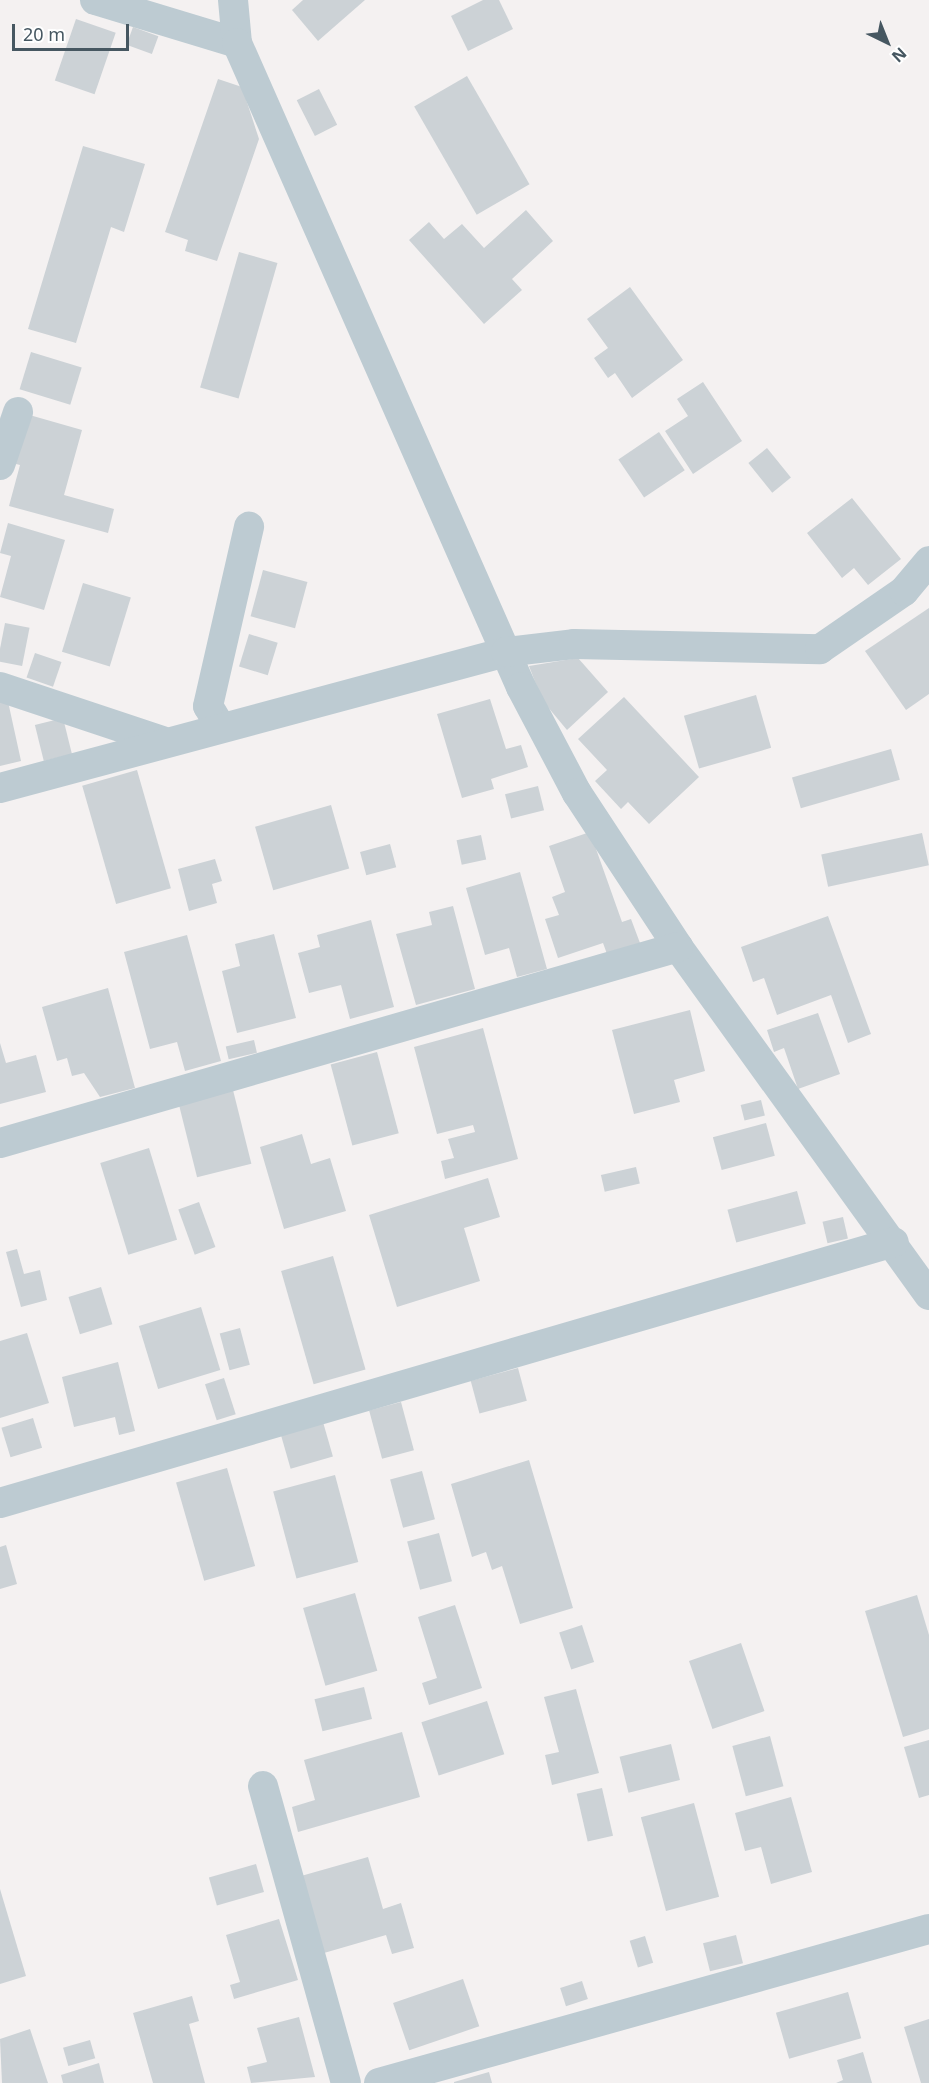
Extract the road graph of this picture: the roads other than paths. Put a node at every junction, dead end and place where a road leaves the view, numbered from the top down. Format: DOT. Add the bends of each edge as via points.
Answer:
graph roads {
  1 [pos="95,0"];
  2 [pos="233,0"];
  3 [pos="237,43"];
  4 [pos="18,412"];
  5 [pos="0,465"];
  6 [pos="249,527"];
  7 [pos="929,561"];
  8 [pos="506,652"];
  9 [pos="0,687"];
  10 [pos="220,726"];
  11 [pos="162,741"];
  12 [pos="0,788"];
  13 [pos="678,947"];
  14 [pos="0,1143"];
  15 [pos="894,1242"];
  16 [pos="929,1295"];
  17 [pos="0,1503"];
  18 [pos="263,1786"];
  19 [pos="929,1929"];
  20 [pos="346,2083"];
  21 [pos="379,2083"];
  1 -- 3 [label="street"];
  2 -- 3 [label="street"];
  3 -- 8 [label="street" via="411,426"];
  4 -- 5 [label="street"];
  6 -- 10 [label="street" via="208,706"];
  7 -- 8 [label="street" via="904,591 820,649 574,644"];
  8 -- 10 [label="street"];
  8 -- 13 [label="street" via="577,793"];
  9 -- 11 [label="street"];
  10 -- 11 [label="street"];
  11 -- 12 [label="street"];
  13 -- 14 [label="street"];
  13 -- 15 [label="street"];
  15 -- 16 [label="street"];
  15 -- 17 [label="street"];
  18 -- 20 [label="street"];
  19 -- 21 [label="street"];
}
